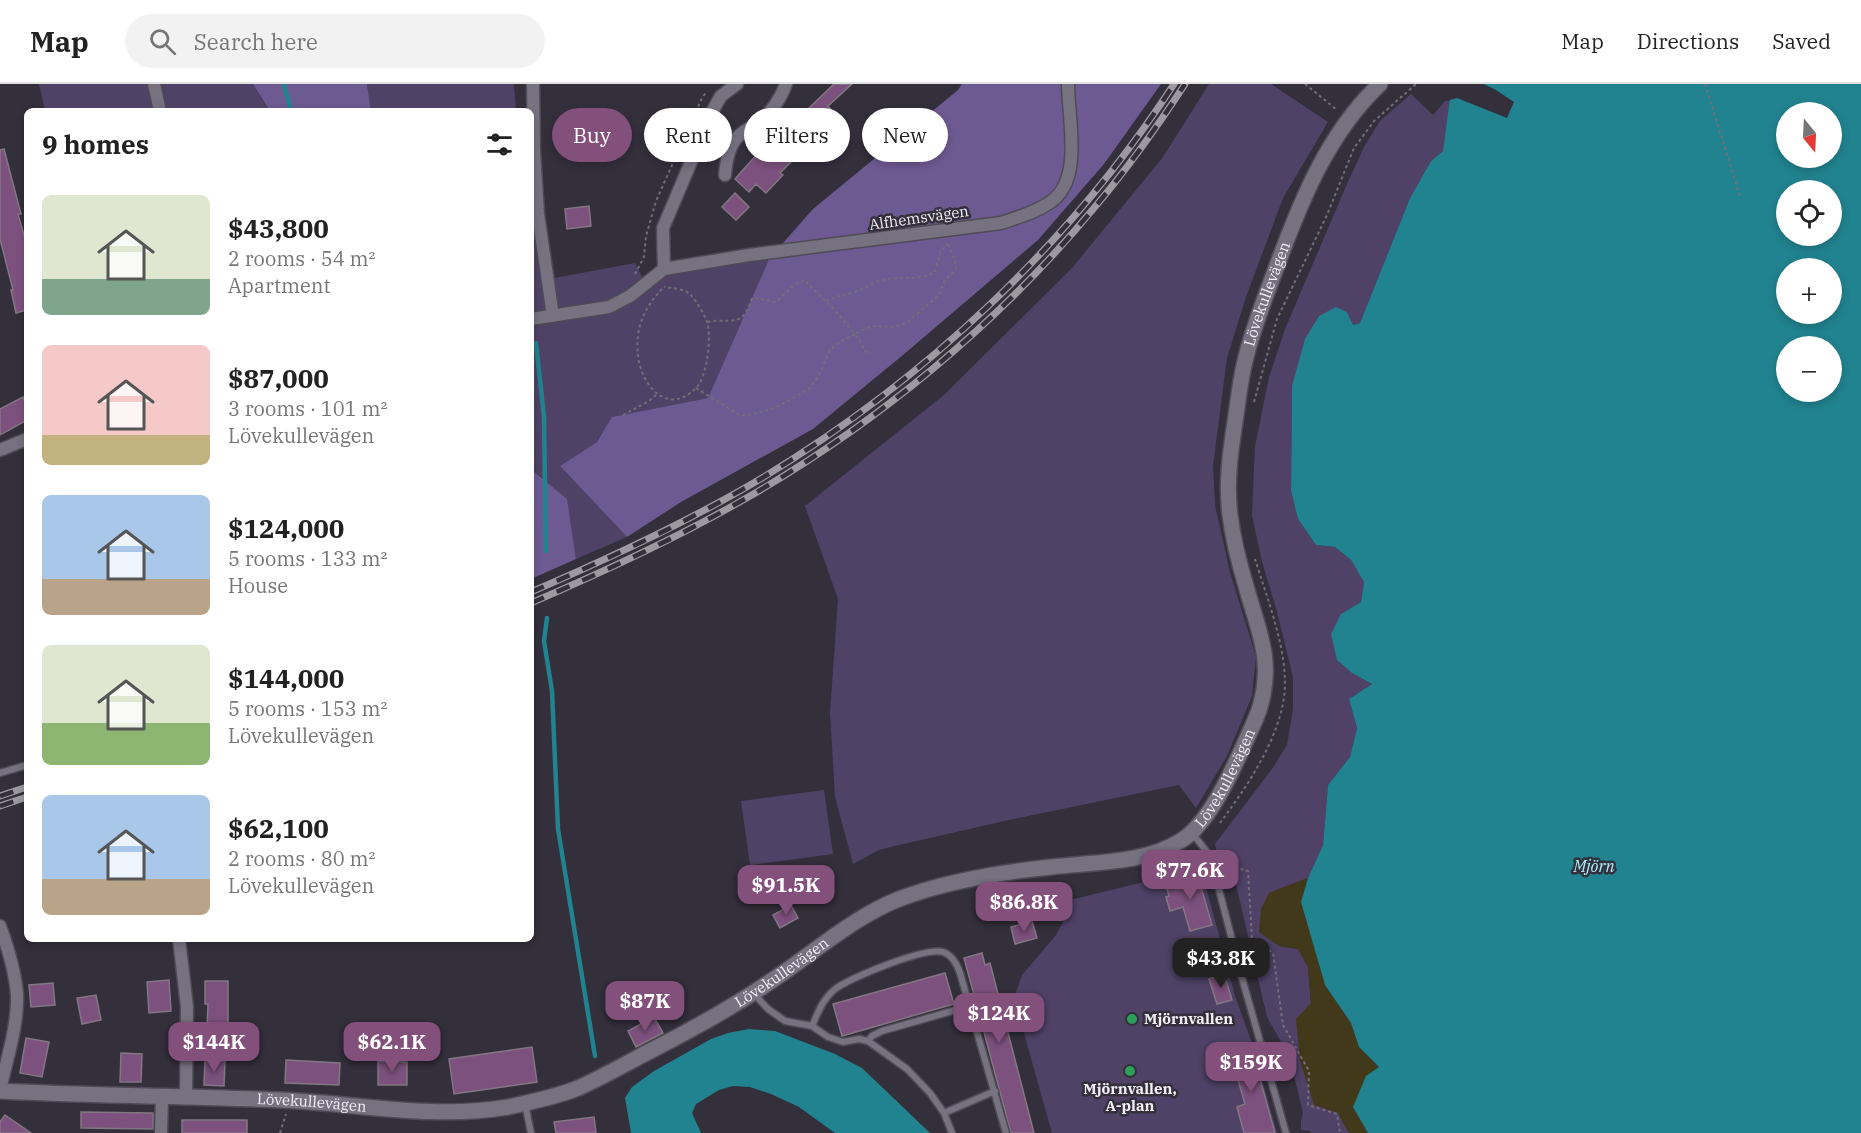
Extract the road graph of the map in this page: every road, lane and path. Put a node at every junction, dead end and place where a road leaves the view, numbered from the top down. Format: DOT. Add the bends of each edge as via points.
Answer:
graph roads {
  1 [pos="154,84"];
  2 [pos="533,84"];
  3 [pos="737,84"];
  4 [pos="786,84"];
  5 [pos="1068,84"];
  6 [pos="1305,84"];
  7 [pos="1380,84"];
  8 [pos="1416,84"];
  9 [pos="1705,84"];
  10 [pos="712,85"];
  11 [pos="159,108"];
  12 [pos="533,108"];
  13 [pos="1349,119"];
  14 [pos="534,151"];
  15 [pos="724,175"];
  16 [pos="1740,196"];
  17 [pos="948,230"];
  18 [pos="948,243"];
  19 [pos="664,269"];
  20 [pos="633,278"];
  21 [pos="664,287"];
  22 [pos="826,301"];
  23 [pos="553,316"];
  24 [pos="534,319"];
  25 [pos="707,322"];
  26 [pos="855,334"];
  27 [pos="867,352"];
  28 [pos="696,388"];
  29 [pos="656,395"];
  30 [pos="1253,408"];
  31 [pos="623,415"];
  32 [pos="24,440"];
  33 [pos="0,450"];
  34 [pos="1253,551"];
  35 [pos="24,766"];
  36 [pos="0,773"];
  37 [pos="1192,833"];
  38 [pos="1202,846"];
  39 [pos="1189,860"];
  40 [pos="1210,860"];
  41 [pos="1155,868"];
  42 [pos="0,926"];
  43 [pos="179,942"];
  44 [pos="754,993"];
  45 [pos="970,1006"];
  46 [pos="812,1026"];
  47 [pos="868,1041"];
  48 [pos="0,1090"];
  49 [pos="995,1091"];
  50 [pos="162,1097"];
  51 [pos="186,1097"];
  52 [pos="525,1103"];
  53 [pos="287,1109"];
  54 [pos="944,1113"];
  55 [pos="161,1133"];
  56 [pos="280,1133"];
  57 [pos="531,1133"];
  58 [pos="952,1133"];
  59 [pos="1006,1133"];
  60 [pos="1286,1133"];
  61 [pos="1340,1133"];
  1 -- 11 [label="street"];
  2 -- 12 [label="street"];
  3 -- 19 [label="street" via="721,96 713,110 673,202 663,228"];
  4 -- 15 [label="street" via="771,110 734,141"];
  5 -- 17 [label="street, Alfhemsvägen" via="1072,154 1062,192 1030,214 1002,223"];
  6 -- 13 [label="path"];
  7 -- 13 [label="street, Lövekullevägen"];
  8 -- 30 [label="path" via="1374,121 1354,148 1277,319"];
  9 -- 16 [label="path"];
  10 -- 20 [label="path" via="702,98 656,201 644,257"];
  13 -- 37 [label="street, Lövekullevägen" via="1317,169 1289,233 1245,363 1228,471 1228,498 1242,572 1264,643 1266,674 1260,709 1234,768"];
  14 -- 23 [label="street" via="538,214"];
  17 -- 18 [label="path"];
  17 -- 19 [label="street, Alfhemsvägen"];
  18 -- 22 [label="path" via="940,251 934,273 914,279 879,281"];
  18 -- 26 [label="path" via="956,269 939,295 906,322 894,327 872,326"];
  19 -- 21 [label="path"];
  19 -- 23 [label="street" via="609,307"];
  21 -- 25 [label="path" via="689,293"];
  21 -- 29 [label="path" via="644,312 637,341 643,377"];
  22 -- 25 [label="path" via="804,280 776,302 752,298 737,321"];
  22 -- 26 [label="path"];
  23 -- 24 [label="street"];
  25 -- 28 [label="path" via="707,359"];
  26 -- 27 [label="path"];
  26 -- 28 [label="path" via="830,350 809,389 758,414 741,416"];
  28 -- 29 [label="path" via="682,398"];
  29 -- 31 [label="path"];
  32 -- 33 [label="street"];
  34 -- 38 [label="path" via="1274,620 1284,668 1284,697 1271,742 1256,770"];
  35 -- 36 [label="lane"];
  37 -- 38 [label="lane"];
  37 -- 44 [label="street, Lövekullevägen" via="1176,844 1129,859 1032,869 964,881 903,898 854,922"];
  38 -- 39 [label="path"];
  38 -- 40 [label="lane"];
  39 -- 40 [label="path"];
  39 -- 41 [label="path"];
  40 -- 60 [label="lane"];
  40 -- 61 [label="path" via="1248,872 1252,939 1273,953 1283,1025 1309,1071 1308,1105 1337,1114"];
  42 -- 48 [label="street" via="17,995 14,1034"];
  43 -- 51 [label="street" via="187,1007"];
  44 -- 46 [label="lane" via="784,1021"];
  44 -- 52 [label="street, Lövekullevägen" via="574,1090"];
  45 -- 46 [label="lane" via="957,964 943,952 921,953 836,988 824,999"];
  45 -- 47 [label="lane" via="882,1031"];
  45 -- 49 [label="lane"];
  46 -- 47 [label="lane" via="843,1042"];
  47 -- 54 [label="lane" via="917,1079"];
  48 -- 50 [label="street, Lövekullevägen"];
  49 -- 54 [label="lane"];
  49 -- 59 [label="lane"];
  50 -- 51 [label="street, Lövekullevägen"];
  50 -- 55 [label="street"];
  51 -- 52 [label="street, Lövekullevägen" via="286,1100 419,1112"];
  52 -- 57 [label="lane"];
  53 -- 56 [label="path"];
  54 -- 58 [label="lane"];
}
